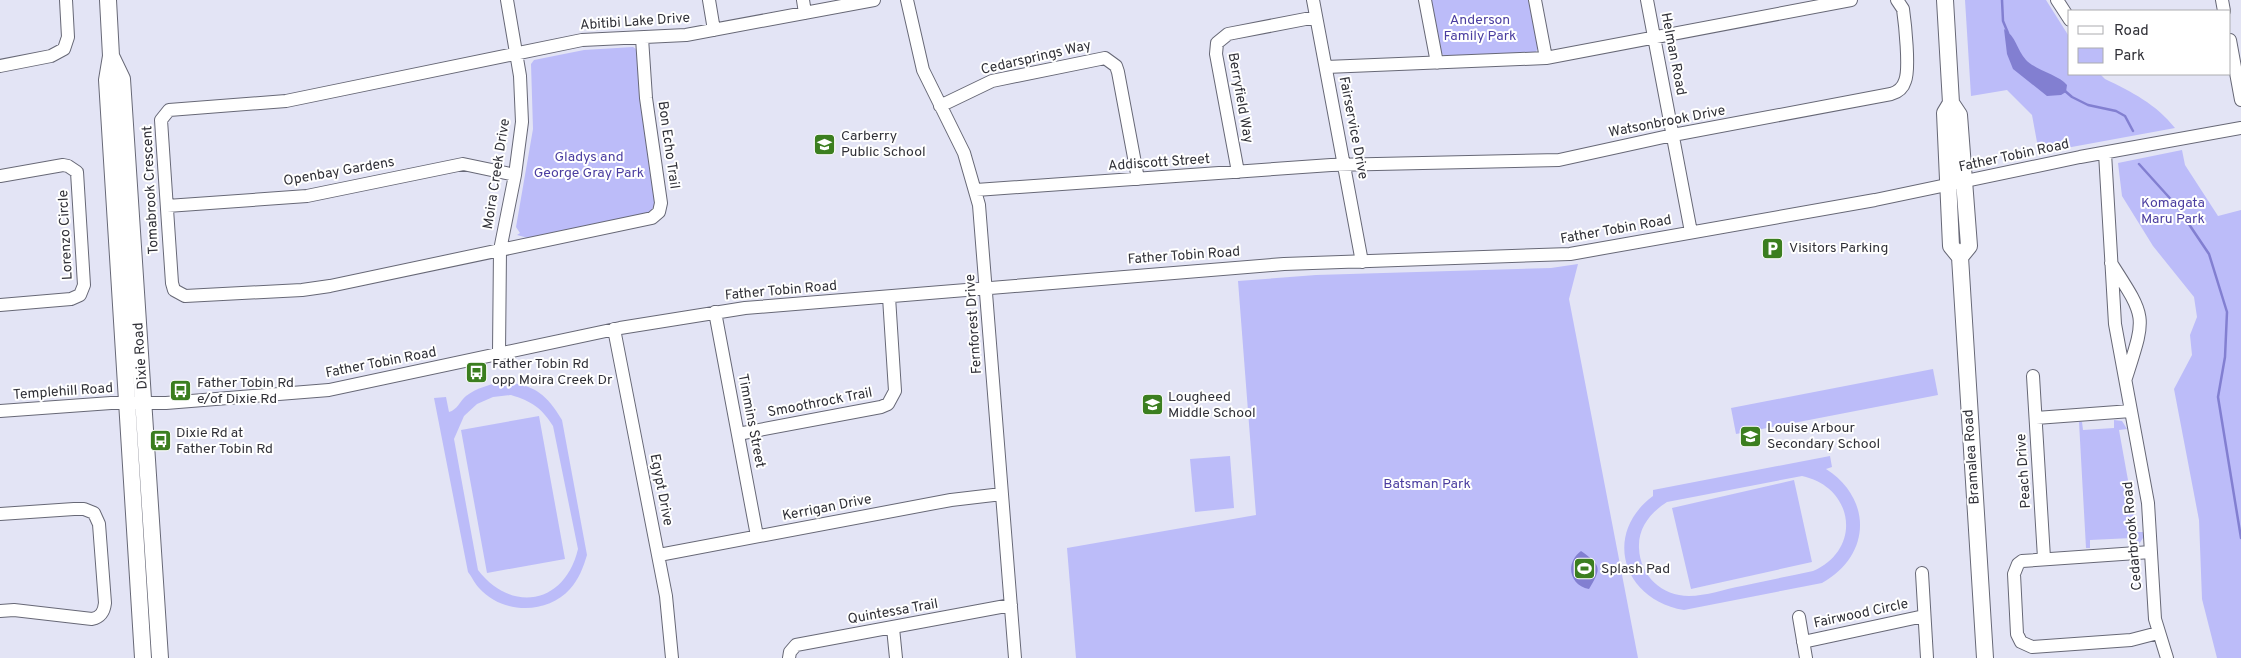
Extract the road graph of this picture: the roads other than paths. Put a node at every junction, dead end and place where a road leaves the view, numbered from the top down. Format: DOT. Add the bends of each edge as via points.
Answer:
graph roads {
  1 [pos="66,0"];
  2 [pos="108,0"];
  3 [pos="507,0"];
  4 [pos="708,0"];
  5 [pos="874,0"];
  6 [pos="907,0"];
  7 [pos="1313,0"];
  8 [pos="1425,0"];
  9 [pos="1535,0"];
  10 [pos="1647,0"];
  11 [pos="1851,0"];
  12 [pos="1898,0"];
  13 [pos="1945,0"];
  14 [pos="2057,0"];
  15 [pos="804,6"];
  16 [pos="1316,17"];
  17 [pos="2068,17"];
  18 [pos="714,30"];
  19 [pos="642,38"];
  20 [pos="1654,38"];
  21 [pos="2231,45"];
  22 [pos="517,54"];
  23 [pos="111,56"];
  24 [pos="1546,58"];
  25 [pos="1437,63"];
  26 [pos="0,66"];
  27 [pos="1326,66"];
  28 [pos="2241,100"];
  29 [pos="940,106"];
  30 [pos="2241,128"];
  31 [pos="1673,135"];
  32 [pos="2105,154"];
  33 [pos="1344,165"];
  34 [pos="1238,172"];
  35 [pos="515,175"];
  36 [pos="0,176"];
  37 [pos="1138,179"];
  38 [pos="1956,184"];
  39 [pos="976,190"];
  40 [pos="166,206"];
  41 [pos="1691,232"];
  42 [pos="500,250"];
  43 [pos="1362,262"];
  44 [pos="2110,262"];
  45 [pos="987,288"];
  46 [pos="889,297"];
  47 [pos="0,304"];
  48 [pos="715,312"];
  49 [pos="614,329"];
  50 [pos="499,353"];
  51 [pos="2033,376"];
  52 [pos="2125,380"];
  53 [pos="127,403"];
  54 [pos="144,403"];
  55 [pos="0,411"];
  56 [pos="2131,411"];
  57 [pos="2036,418"];
  58 [pos="738,434"];
  59 [pos="1002,494"];
  60 [pos="0,514"];
  61 [pos="757,536"];
  62 [pos="2151,552"];
  63 [pos="659,555"];
  64 [pos="2044,558"];
  65 [pos="1922,573"];
  66 [pos="1011,605"];
  67 [pos="0,611"];
  68 [pos="1924,616"];
  69 [pos="1799,617"];
  70 [pos="893,628"];
  71 [pos="2158,633"];
  72 [pos="1803,642"];
  73 [pos="2052,652"];
  74 [pos="669,657"];
  75 [pos="144,658"];
  76 [pos="160,658"];
  77 [pos="789,658"];
  78 [pos="896,658"];
  79 [pos="1015,658"];
  80 [pos="1806,658"];
  81 [pos="1927,658"];
  82 [pos="1985,658"];
  83 [pos="2167,658"];
  1 -- 26 [label="street" via="68,37 64,49 51,56"];
  2 -- 23 [label="main road, Dixie Road"];
  3 -- 22 [label="street, Moira Creek Drive"];
  4 -- 18 [label="street"];
  5 -- 15 [label="street, Abitibi Lake Drive"];
  6 -- 29 [label="street, Fernforest Drive" via="920,61"];
  7 -- 16 [label="street, Fairservice Drive"];
  8 -- 25 [label="street"];
  9 -- 24 [label="street"];
  10 -- 20 [label="street, Helman Road"];
  11 -- 20 [label="street"];
  12 -- 31 [label="street, Watsonbrook Drive" via="1903,9 1907,72 1898,92"];
  13 -- 38 [label="main road, Bramalea Road" via="1951,103 1945,113"];
  14 -- 17 [label="street"];
  15 -- 18 [label="street, Abitibi Lake Drive"];
  16 -- 27 [label="street, Fairservice Drive"];
  16 -- 34 [label="street, Berryfield Way" via="1228,34 1217,43 1216,54"];
  18 -- 19 [label="street, Abitibi Lake Drive"];
  19 -- 22 [label="street, Abitibi Lake Drive" via="582,40"];
  19 -- 42 [label="street, Bon Echo Trail" via="646,98 661,203 659,212 647,220"];
  20 -- 24 [label="street"];
  20 -- 31 [label="street, Helman Road"];
  21 -- 28 [label="street"];
  22 -- 35 [label="street, Moira Creek Drive" via="522,117"];
  22 -- 40 [label="street, Tomabrook Crescent" via="286,101 169,110 161,120"];
  23 -- 53 [label="main road, Dixie Road" via="107,80"];
  23 -- 54 [label="main road, Dixie Road" via="122,79"];
  24 -- 25 [label="street"];
  25 -- 27 [label="street"];
  27 -- 33 [label="street, Fairservice Drive"];
  29 -- 37 [label="street, Cedarsprings Way" via="992,81 1105,58 1116,66 1118,72"];
  29 -- 39 [label="street, Fernforest Drive" via="961,147"];
  30 -- 32 [label="street, Father Tobin Road"];
  31 -- 33 [label="street, Watsonbrook Drive" via="1558,160"];
  31 -- 41 [label="street, Helman Road"];
  32 -- 38 [label="street, Father Tobin Road"];
  32 -- 44 [label="street, Cedarbrook Road"];
  33 -- 34 [label="street, Addiscott Street"];
  33 -- 43 [label="street, Fairservice Drive"];
  34 -- 37 [label="street, Addiscott Street"];
  35 -- 40 [label="street, Openbay Gardens" via="463,164 307,196"];
  35 -- 42 [label="street, Moira Creek Drive"];
  36 -- 47 [label="street, Lorenzo Circle" via="63,165 76,172 84,285 80,295 71,299"];
  37 -- 39 [label="street, Addiscott Street"];
  38 -- 41 [label="street, Father Tobin Road"];
  38 -- 82 [label="main road, Bramalea Road" via="1951,246 1960,256"];
  39 -- 45 [label="street, Fernforest Drive"];
  40 -- 42 [label="street, Tomabrook Crescent" via="172,283 174,290 185,296 315,288"];
  41 -- 43 [label="street, Father Tobin Road" via="1570,254"];
  42 -- 50 [label="street, Moira Creek Drive"];
  43 -- 45 [label="street, Father Tobin Road" via="1275,265"];
  44 -- 52 [label="street, Cedarbrook Road" via="2114,324"];
  44 -- 52 [label="street, Cedarbrook Road" via="2135,300 2141,318 2140,335"];
  45 -- 46 [label="street, Father Tobin Road"];
  45 -- 59 [label="street, Fernforest Drive"];
  46 -- 48 [label="street, Father Tobin Road"];
  46 -- 58 [label="street, Smoothrock Trail" via="895,391 888,404"];
  48 -- 49 [label="street, Father Tobin Road"];
  48 -- 58 [label="street, Timmins Street"];
  49 -- 50 [label="street, Father Tobin Road"];
  49 -- 63 [label="street, Egypt Drive"];
  50 -- 54 [label="street, Father Tobin Road" via="329,390"];
  51 -- 57 [label="street"];
  52 -- 56 [label="street, Cedarbrook Road"];
  53 -- 54 [label="street, Father Tobin Road"];
  53 -- 55 [label="street, Templehill Road"];
  53 -- 75 [label="main road, Dixie Road"];
  54 -- 76 [label="main road, Dixie Road"];
  56 -- 57 [label="street, Peach Drive"];
  56 -- 62 [label="street, Cedarbrook Road" via="2148,503"];
  57 -- 64 [label="street, Peach Drive"];
  58 -- 61 [label="street, Timmins Street"];
  59 -- 61 [label="street, Kerrigan Drive" via="951,500"];
  59 -- 66 [label="street, Fernforest Drive"];
  60 -- 67 [label="street" via="79,509 94,513 99,524 105,603 104,611 92,619"];
  61 -- 63 [label="street, Kerrigan Drive"];
  62 -- 64 [label="street"];
  62 -- 71 [label="street, Cedarbrook Road"];
  63 -- 74 [label="street, Egypt Drive" via="666,596"];
  64 -- 73 [label="street" via="2022,561 2015,569 2017,634 2028,646"];
  65 -- 68 [label="street, Fairwood Circle"];
  66 -- 70 [label="street, Quintessa Trail"];
  66 -- 79 [label="street, Fernforest Drive"];
  68 -- 72 [label="street, Fairwood Circle"];
  68 -- 81 [label="street, Fairwood Circle"];
  69 -- 72 [label="street, Fairwood Circle"];
  70 -- 77 [label="street, Quintessa Trail" via="796,645"];
  70 -- 78 [label="street"];
  71 -- 73 [label="street"];
  71 -- 83 [label="street, Cedarbrook Road"];
  72 -- 80 [label="street, Fairwood Circle"];
}
